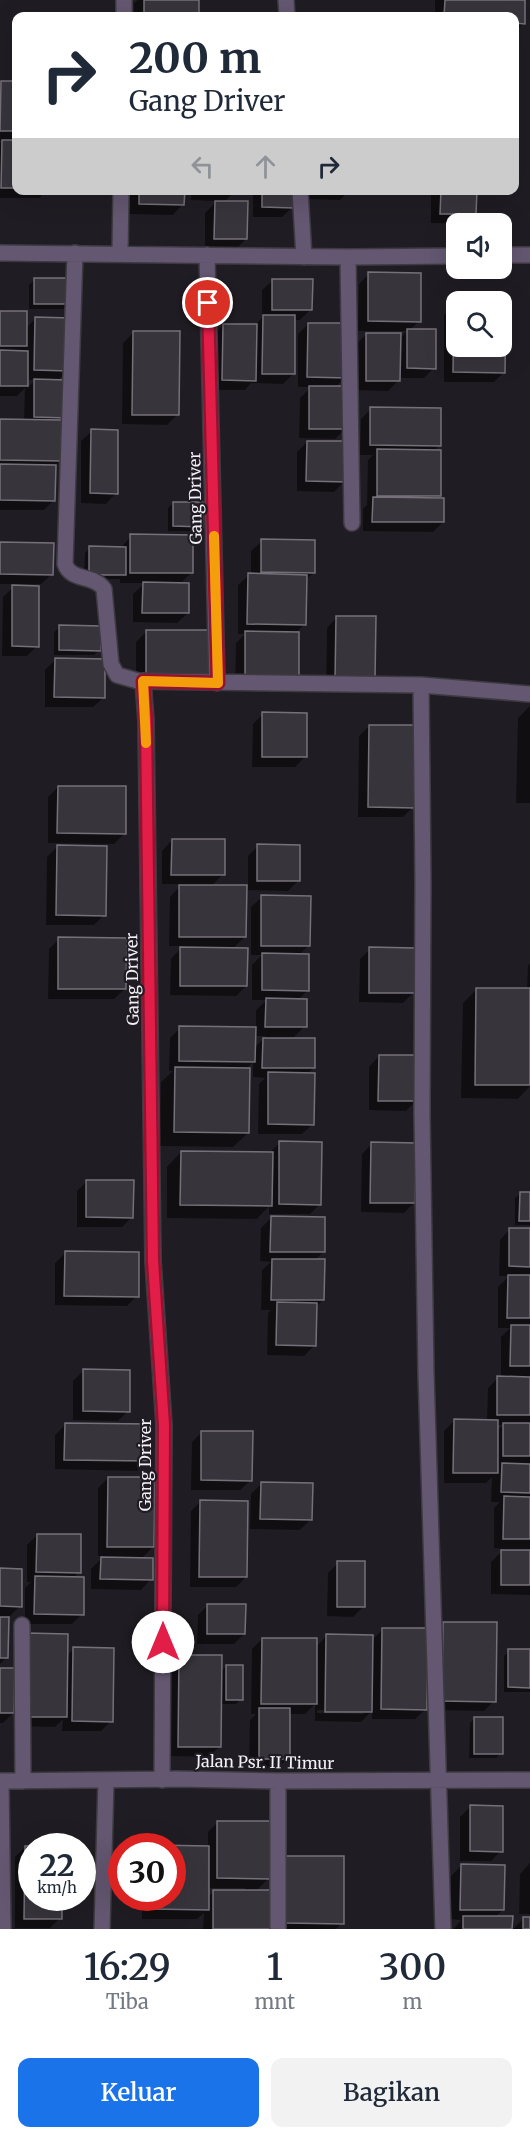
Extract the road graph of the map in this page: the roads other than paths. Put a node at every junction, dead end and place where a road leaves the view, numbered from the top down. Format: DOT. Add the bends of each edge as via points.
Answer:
graph roads {
  1 [pos="121,195"];
  2 [pos="300,195"];
  3 [pos="0,253"];
  4 [pos="75,253"];
  5 [pos="120,254"];
  6 [pos="207,255"];
  7 [pos="512,255"];
  8 [pos="530,255"];
  9 [pos="446,256"];
  10 [pos="304,257"];
  11 [pos="348,257"];
  12 [pos="352,523"];
  13 [pos="143,681"];
  14 [pos="218,683"];
  15 [pos="421,685"];
  16 [pos="530,694"];
  17 [pos="22,1625"];
  18 [pos="106,1780"];
  19 [pos="162,1780"];
  20 [pos="437,1780"];
  21 [pos="530,1780"];
  22 [pos="0,1781"];
  23 [pos="23,1781"];
  24 [pos="278,1781"];
  25 [pos="3,1929"];
  26 [pos="102,1929"];
  27 [pos="278,1929"];
  28 [pos="443,1929"];
  1 -- 5 [label="street"];
  2 -- 10 [label="street"];
  3 -- 4 [label="street"];
  4 -- 5 [label="street"];
  4 -- 13 [label="street" via="65,564 69,573 97,582 104,589 113,671"];
  5 -- 6 [label="street"];
  6 -- 10 [label="street"];
  6 -- 14 [label="street, Gang Driver"];
  7 -- 8 [label="street"];
  9 -- 11 [label="street"];
  10 -- 11 [label="street"];
  11 -- 12 [label="street"];
  13 -- 14 [label="street"];
  13 -- 19 [label="street, Gang Driver" via="153,1261 164,1425"];
  14 -- 15 [label="street"];
  15 -- 16 [label="street"];
  15 -- 20 [label="street" via="422,1150"];
  17 -- 23 [label="street"];
  18 -- 19 [label="street, Jalan Psr. II Timur"];
  18 -- 23 [label="street, Jalan Psr. II Timur"];
  18 -- 26 [label="street"];
  19 -- 24 [label="street, Jalan Psr. II Timur"];
  20 -- 21 [label="street, Jalan Psr. II Timur"];
  20 -- 24 [label="street, Jalan Psr. II Timur"];
  20 -- 28 [label="street"];
  22 -- 23 [label="street, Jalan Psr. II Timur"];
  22 -- 25 [label="street"];
  24 -- 27 [label="street"];
}
